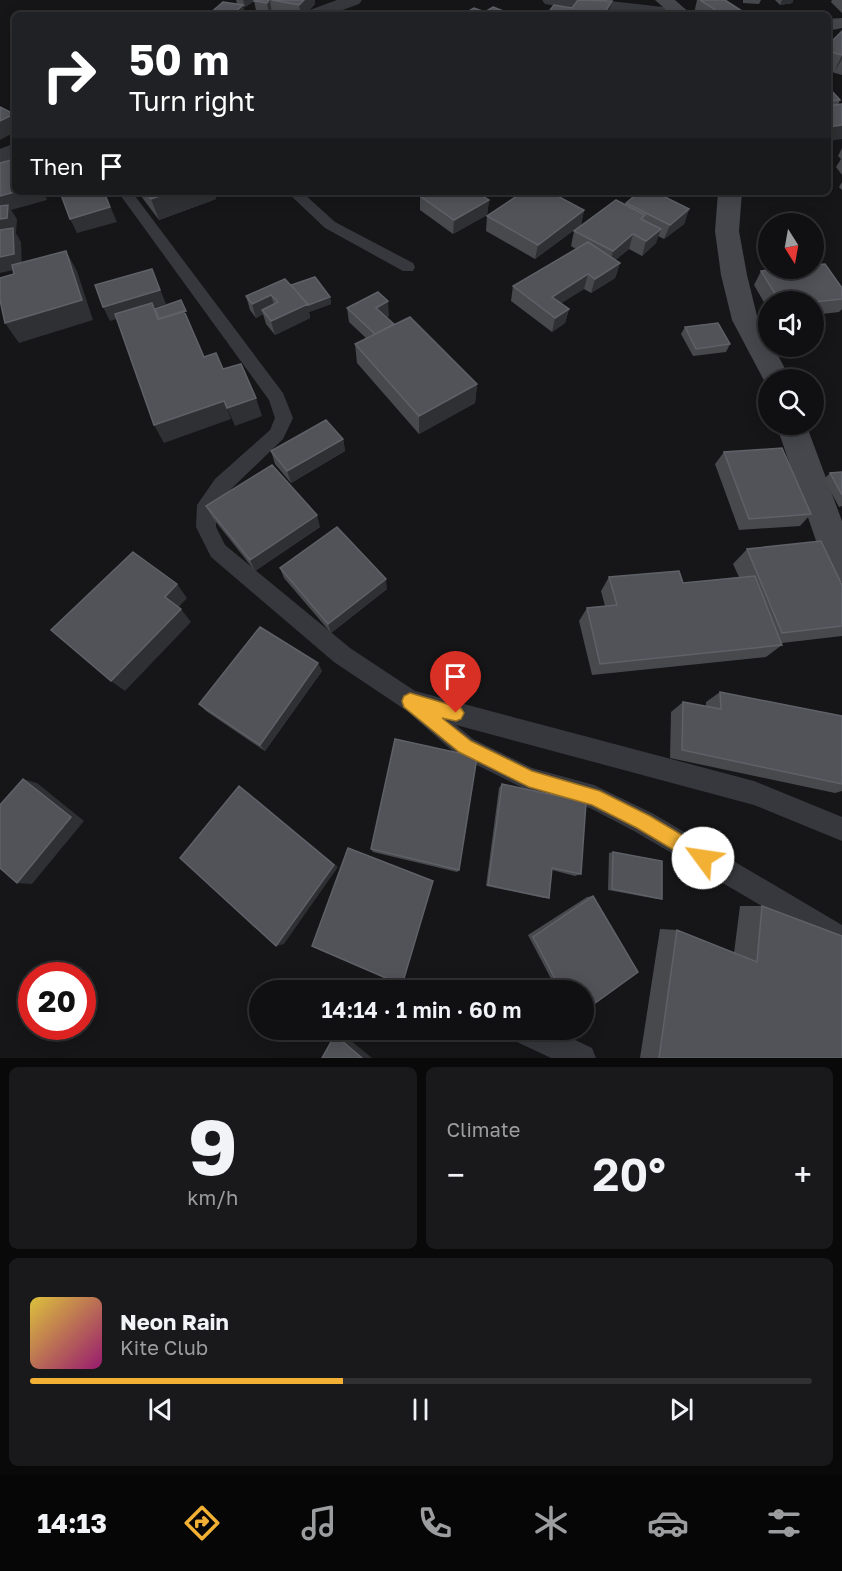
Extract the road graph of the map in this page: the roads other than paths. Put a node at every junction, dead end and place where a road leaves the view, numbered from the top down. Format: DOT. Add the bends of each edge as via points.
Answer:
graph roads {
  1 [pos="353,0"];
  2 [pos="551,0"];
  3 [pos="664,0"];
  4 [pos="321,12"];
  5 [pos="663,12"];
  6 [pos="679,12"];
  7 [pos="127,195"];
  8 [pos="297,195"];
  9 [pos="730,195"];
  10 [pos="408,267"];
  11 [pos="771,369"];
  12 [pos="795,435"];
  13 [pos="842,567"];
  14 [pos="410,701"];
  15 [pos="842,829"];
  16 [pos="842,940"];
  17 [pos="544,1040"];
  18 [pos="582,1058"];
  1 -- 4 [label="street"];
  2 -- 5 [label="street"];
  3 -- 6 [label="street"];
  7 -- 14 [label="lane" via="277,398 284,418 277,434 222,485 207,505 206,527 218,551 342,655"];
  8 -- 10 [label="lane" via="330,225"];
  9 -- 11 [label="street" via="727,231 734,275 745,320"];
  12 -- 13 [label="street"];
  14 -- 15 [label="lane" via="754,793"];
  14 -- 16 [label="lane" via="465,747 529,779 594,797 644,822"];
  17 -- 18 [label="lane"];
}
